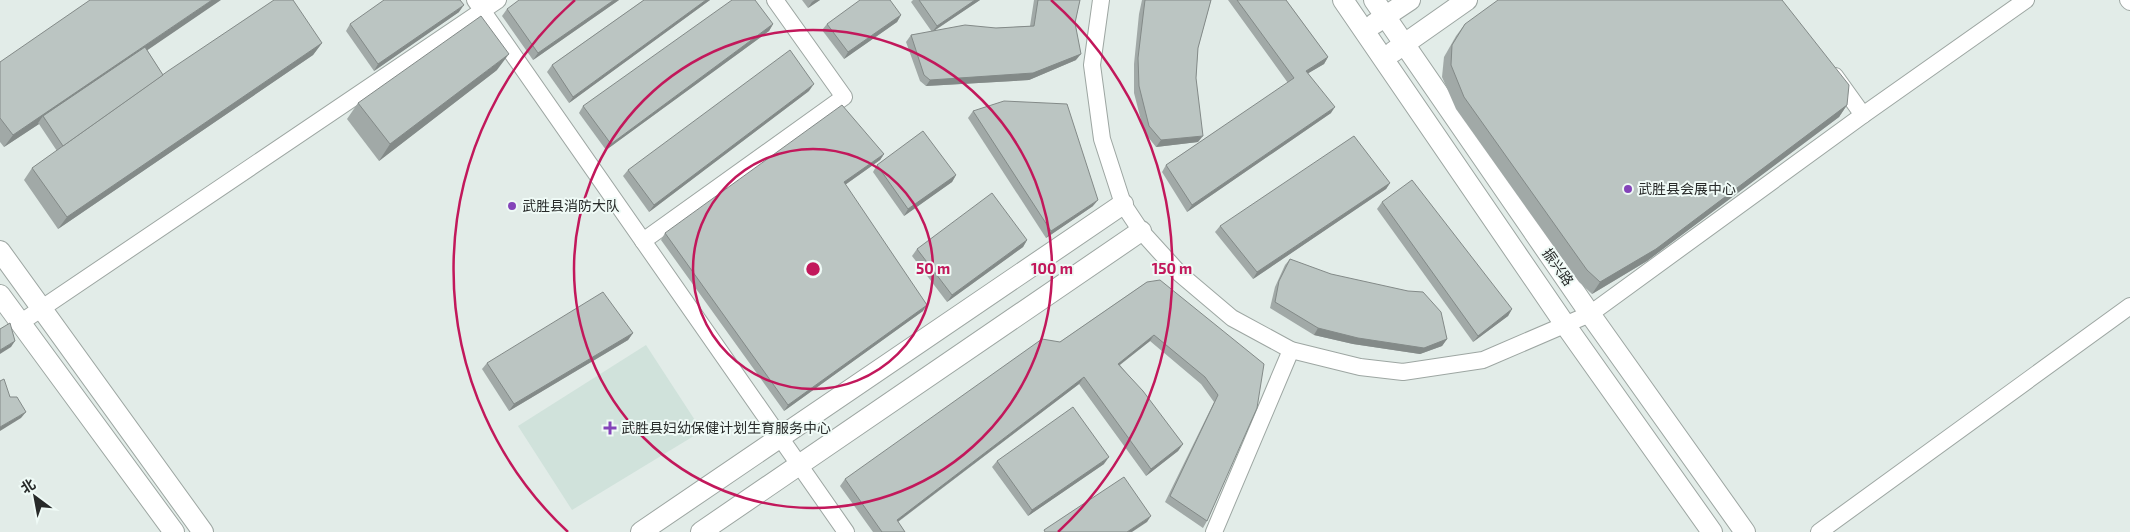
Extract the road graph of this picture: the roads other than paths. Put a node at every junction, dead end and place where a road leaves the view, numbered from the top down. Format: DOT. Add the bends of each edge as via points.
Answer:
graph roads {
  1 [pos="498,0"];
  2 [pos="775,0"];
  3 [pos="1101,0"];
  4 [pos="1343,0"];
  5 [pos="1374,0"];
  6 [pos="1410,0"];
  7 [pos="1467,0"];
  8 [pos="2026,0"];
  9 [pos="478,6"];
  10 [pos="1386,17"];
  11 [pos="1364,29"];
  12 [pos="1404,44"];
  13 [pos="1384,59"];
  14 [pos="1824,61"];
  15 [pos="1863,115"];
  16 [pos="1123,204"];
  17 [pos="1141,231"];
  18 [pos="643,241"];
  19 [pos="0,251"];
  20 [pos="0,295"];
  21 [pos="2130,306"];
  22 [pos="40,307"];
  23 [pos="1590,314"];
  24 [pos="20,322"];
  25 [pos="1566,326"];
  26 [pos="1291,350"];
  27 [pos="779,438"];
  28 [pos="799,466"];
  29 [pos="174,532"];
  30 [pos="203,532"];
  31 [pos="641,532"];
  32 [pos="701,532"];
  33 [pos="846,532"];
  34 [pos="1214,532"];
  35 [pos="1712,532"];
  36 [pos="1745,532"];
  37 [pos="1819,532"];
  1 -- 9 [label="street"];
  2 -- 18 [label="street" via="844,97"];
  3 -- 16 [label="street" via="1092,64 1102,139"];
  4 -- 11 [label="main road, 振兴路"];
  5 -- 10 [label="main road, 振兴路"];
  6 -- 10 [label="main road"];
  7 -- 12 [label="main road"];
  8 -- 15 [label="street"];
  9 -- 18 [label="street"];
  9 -- 22 [label="street"];
  10 -- 11 [label="main road"];
  10 -- 12 [label="main road, 振兴路"];
  11 -- 13 [label="main road, 振兴路"];
  12 -- 13 [label="main road"];
  12 -- 23 [label="main road, 振兴路"];
  13 -- 25 [label="main road, 振兴路"];
  14 -- 15 [label="street"];
  15 -- 23 [label="street"];
  16 -- 17 [label="street"];
  16 -- 27 [label="main road"];
  17 -- 26 [label="street" via="1180,274 1232,318"];
  17 -- 28 [label="main road"];
  18 -- 27 [label="street"];
  19 -- 22 [label="main road"];
  20 -- 24 [label="main road"];
  21 -- 37 [label="street"];
  22 -- 24 [label="street"];
  22 -- 30 [label="main road"];
  23 -- 25 [label="street"];
  23 -- 36 [label="main road, 振兴路"];
  24 -- 29 [label="main road"];
  25 -- 26 [label="street" via="1483,360 1403,372 1360,367"];
  25 -- 35 [label="main road, 振兴路"];
  26 -- 34 [label="street"];
  27 -- 28 [label="street"];
  27 -- 31 [label="main road"];
  28 -- 32 [label="main road"];
  28 -- 33 [label="street"];
}
